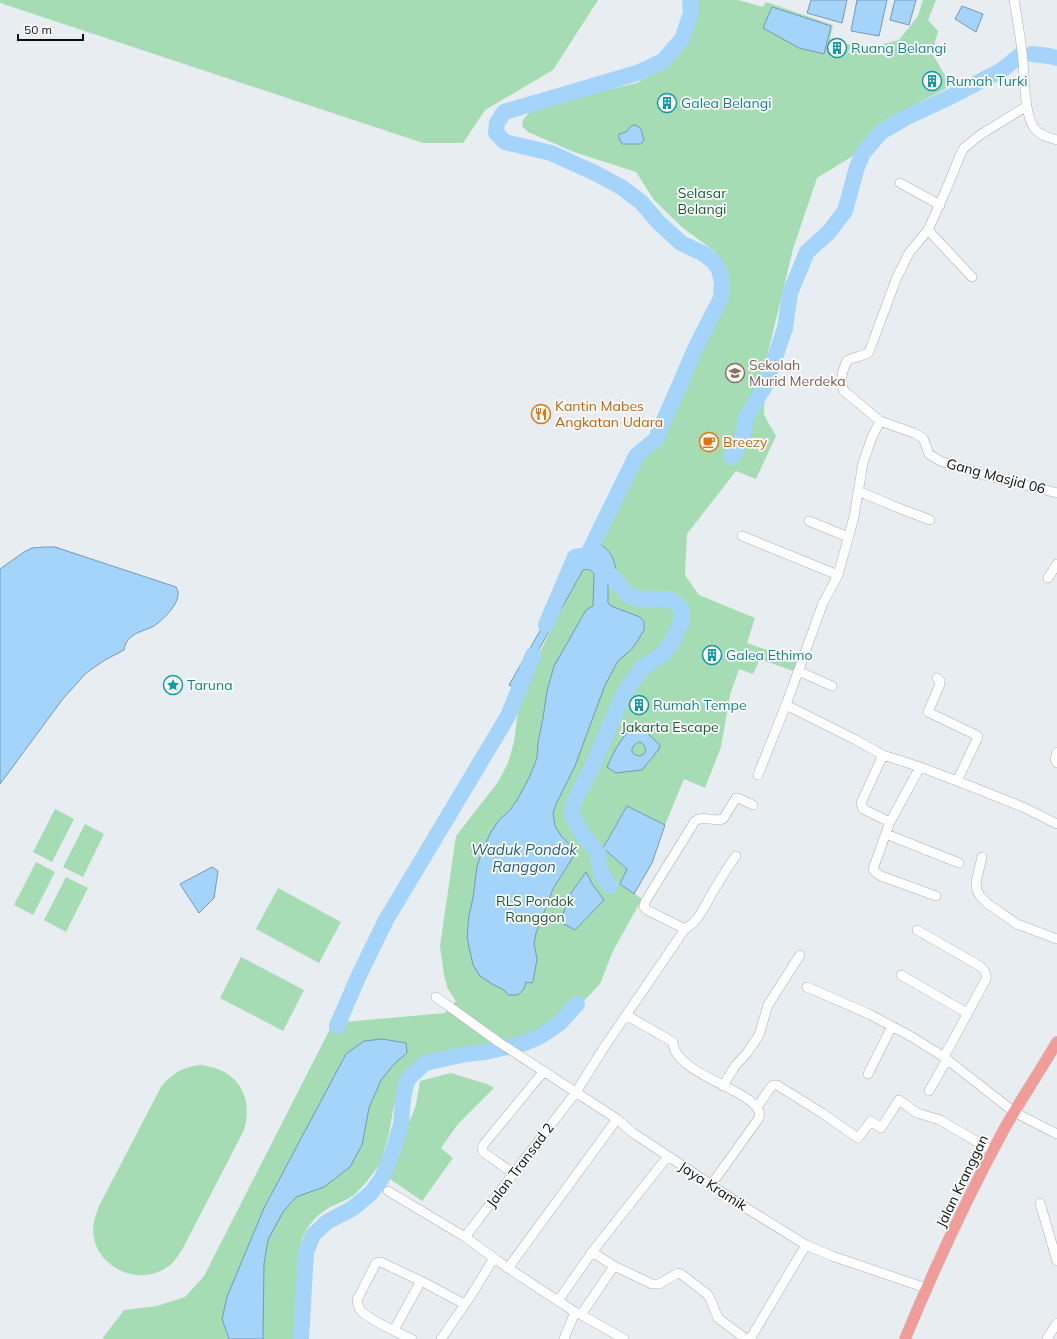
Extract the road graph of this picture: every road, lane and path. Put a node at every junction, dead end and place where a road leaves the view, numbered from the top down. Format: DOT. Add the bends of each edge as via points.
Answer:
graph roads {
  1 [pos="1014,0"];
  2 [pos="1027,106"];
  3 [pos="1057,140"];
  4 [pos="900,183"];
  5 [pos="940,205"];
  6 [pos="928,230"];
  7 [pos="972,277"];
  8 [pos="880,421"];
  9 [pos="858,491"];
  10 [pos="1057,493"];
  11 [pos="930,520"];
  12 [pos="809,521"];
  13 [pos="742,536"];
  14 [pos="848,537"];
  15 [pos="1057,564"];
  16 [pos="838,575"];
  17 [pos="1048,578"];
  18 [pos="798,671"];
  19 [pos="937,678"];
  20 [pos="832,686"];
  21 [pos="786,705"];
  22 [pos="1057,752"];
  23 [pos="883,755"];
  24 [pos="1057,763"];
  25 [pos="920,767"];
  26 [pos="758,775"];
  27 [pos="958,781"];
  28 [pos="753,805"];
  29 [pos="890,822"];
  30 [pos="1057,824"];
  31 [pos="886,834"];
  32 [pos="736,856"];
  33 [pos="982,857"];
  34 [pos="959,863"];
  35 [pos="936,896"];
  36 [pos="685,930"];
  37 [pos="917,930"];
  38 [pos="1057,939"];
  39 [pos="800,955"];
  40 [pos="901,975"];
  41 [pos="806,987"];
  42 [pos="436,997"];
  43 [pos="967,1014"];
  44 [pos="626,1015"];
  45 [pos="892,1026"];
  46 [pos="1057,1042"];
  47 [pos="946,1058"];
  48 [pos="544,1071"];
  49 [pos="868,1074"];
  50 [pos="723,1086"];
  51 [pos="929,1091"];
  52 [pos="576,1092"];
  53 [pos="757,1107"];
  54 [pos="1014,1112"];
  55 [pos="617,1119"];
  56 [pos="1057,1134"];
  57 [pos="993,1151"];
  58 [pos="668,1156"];
  59 [pos="513,1173"];
  60 [pos="711,1185"];
  61 [pos="388,1191"];
  62 [pos="1040,1202"];
  63 [pos="465,1237"];
  64 [pos="806,1245"];
  65 [pos="592,1252"];
  66 [pos="494,1258"];
  67 [pos="1057,1261"];
  68 [pos="614,1266"];
  69 [pos="508,1268"];
  70 [pos="421,1282"];
  71 [pos="926,1288"];
  72 [pos="558,1301"];
  73 [pos="464,1304"];
  74 [pos="578,1314"];
  75 [pos="1057,1323"];
  76 [pos="394,1330"];
  77 [pos="735,1336"];
  78 [pos="412,1339"];
  79 [pos="440,1339"];
  80 [pos="564,1339"];
  81 [pos="624,1339"];
  82 [pos="746,1339"];
  83 [pos="750,1339"];
  84 [pos="905,1339"];
  85 [pos="1047,1339"];
  1 -- 2 [label="street" via="1023,52"];
  2 -- 3 [label="street" via="1036,130"];
  2 -- 5 [label="street" via="964,148"];
  4 -- 5 [label="street"];
  5 -- 6 [label="street"];
  6 -- 7 [label="street"];
  6 -- 8 [label="street, Gang Masjid 06" via="912,249 901,268 869,352 847,361 841,380 844,391"];
  8 -- 9 [label="street" via="863,463"];
  8 -- 10 [label="street, Gang Masjid 06" via="918,435 926,441 930,454 940,462"];
  9 -- 11 [label="street"];
  9 -- 14 [label="street" via="858,503"];
  12 -- 14 [label="street"];
  13 -- 16 [label="street"];
  14 -- 16 [label="street"];
  15 -- 17 [label="street"];
  16 -- 18 [label="street" via="823,603"];
  18 -- 20 [label="street"];
  18 -- 21 [label="street"];
  19 -- 27 [label="street" via="940,684 928,712 978,738"];
  21 -- 23 [label="street"];
  21 -- 26 [label="street"];
  22 -- 24 [label="street"];
  23 -- 25 [label="street"];
  23 -- 29 [label="street" via="861,803 863,808"];
  25 -- 27 [label="street"];
  25 -- 29 [label="street"];
  27 -- 30 [label="street"];
  28 -- 36 [label="street" via="736,798 723,819 701,818 695,821 645,902 644,907 647,910"];
  29 -- 31 [label="street"];
  31 -- 34 [label="street"];
  31 -- 35 [label="street" via="873,869 875,872"];
  32 -- 36 [label="street, Jalan Transad 2" via="696,920"];
  33 -- 38 [label="street" via="976,882 980,896 1017,924"];
  36 -- 44 [label="street, Jalan Transad 2"];
  37 -- 43 [label="street" via="984,970 986,979"];
  39 -- 50 [label="street" via="768,1005 759,1035"];
  40 -- 43 [label="street"];
  41 -- 45 [label="street"];
  42 -- 48 [label="street, Jaya Kramik"];
  43 -- 47 [label="street"];
  44 -- 50 [label="street" via="673,1042 679,1058"];
  44 -- 52 [label="street, Jalan Transad 2"];
  45 -- 47 [label="street"];
  45 -- 49 [label="street"];
  46 -- 54 [label="main road, Jalan Kranggan"];
  47 -- 51 [label="street"];
  47 -- 54 [label="street"];
  48 -- 52 [label="street, Jaya Kramik"];
  48 -- 59 [label="street" via="482,1149"];
  50 -- 53 [label="street"];
  52 -- 55 [label="street, Jaya Kramik"];
  52 -- 59 [label="street, Jalan Transad 2"];
  53 -- 57 [label="street" via="771,1087 777,1085 858,1138 871,1121 881,1128 899,1100 917,1113 940,1120"];
  53 -- 60 [label="street" via="760,1111 759,1118"];
  54 -- 56 [label="street"];
  54 -- 57 [label="main road, Jalan Kranggan"];
  55 -- 58 [label="street, Jaya Kramik"];
  55 -- 69 [label="street"];
  57 -- 71 [label="main road, Jalan Kranggan"];
  58 -- 60 [label="street, Jaya Kramik"];
  58 -- 65 [label="street"];
  59 -- 63 [label="street, Jalan Transad 2"];
  60 -- 64 [label="street, Jaya Kramik"];
  61 -- 63 [label="street"];
  62 -- 67 [label="street"];
  63 -- 66 [label="street"];
  64 -- 71 [label="street, Jaya Kramik"];
  64 -- 83 [label="street"];
  65 -- 68 [label="street"];
  65 -- 72 [label="street"];
  66 -- 69 [label="street"];
  66 -- 73 [label="street"];
  68 -- 74 [label="street"];
  68 -- 77 [label="street" via="652,1284 659,1284 678,1273 681,1274 707,1294 718,1318"];
  69 -- 72 [label="street"];
  70 -- 73 [label="street"];
  70 -- 76 [label="street"];
  70 -- 76 [label="street" via="385,1264 376,1263 357,1300 358,1304 362,1312"];
  71 -- 84 [label="main road, Jalan Kranggan"];
  72 -- 74 [label="street"];
  73 -- 79 [label="street"];
  74 -- 80 [label="street"];
  74 -- 81 [label="street"];
  75 -- 85 [label="street"];
  76 -- 78 [label="street"];
  77 -- 82 [label="street"];
}
